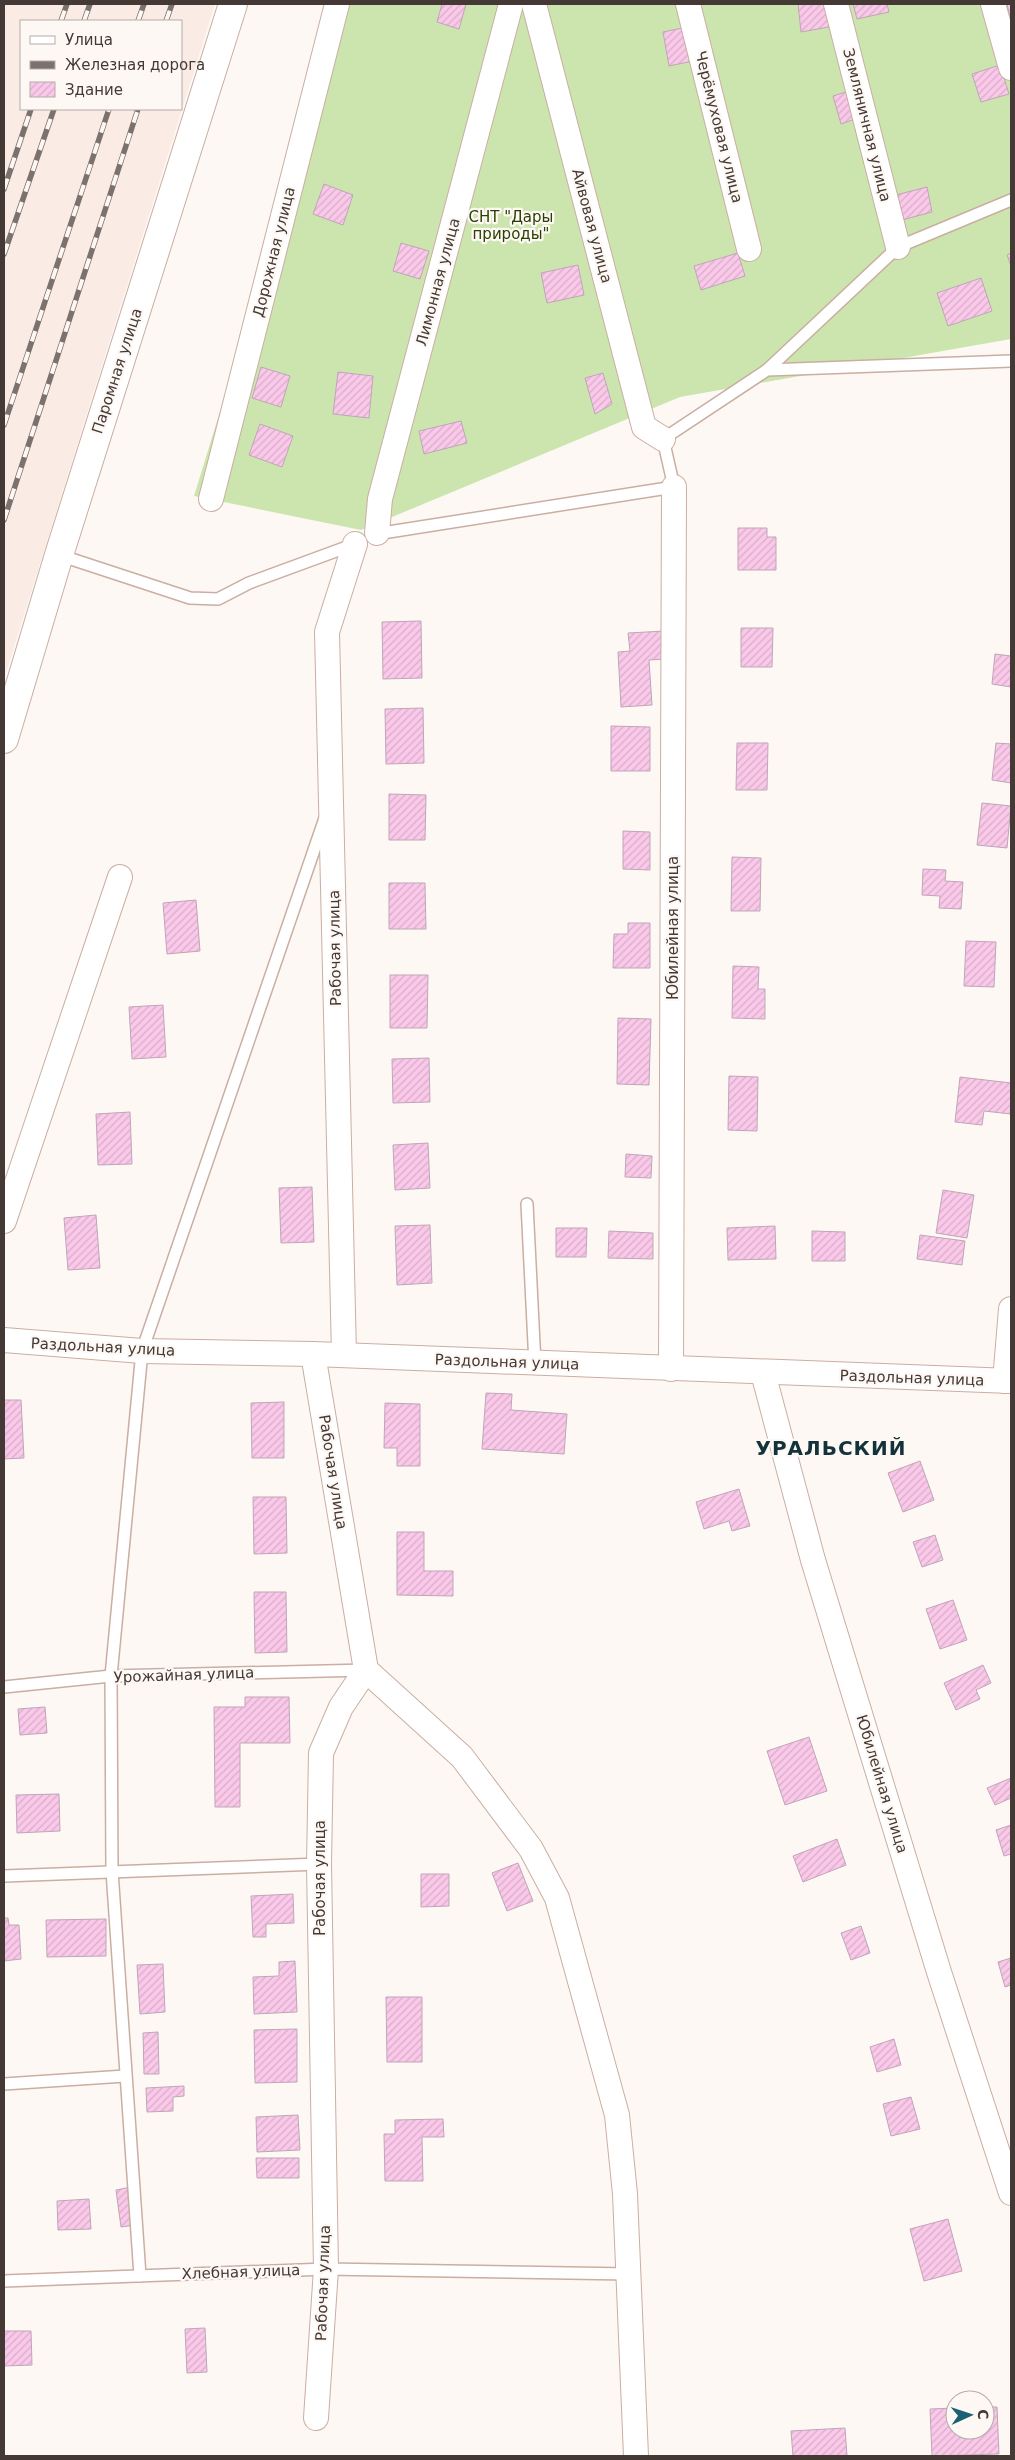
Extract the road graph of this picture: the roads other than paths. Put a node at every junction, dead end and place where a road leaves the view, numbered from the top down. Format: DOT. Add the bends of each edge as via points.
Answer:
graph roads {
  1 [pos="233,4"];
  2 [pos="337,4"];
  3 [pos="511,4"];
  4 [pos="534,4"];
  5 [pos="688,4"];
  6 [pos="836,4"];
  7 [pos="994,4"];
  8 [pos="1011,68"];
  9 [pos="1011,200"];
  10 [pos="898,247"];
  11 [pos="749,249"];
  12 [pos="1011,361"];
  13 [pos="767,370"];
  14 [pos="663,439"];
  15 [pos="674,487"];
  16 [pos="211,500"];
  17 [pos="377,533"];
  18 [pos="355,544"];
  19 [pos="59,555"];
  20 [pos="4,739"];
  21 [pos="331,800"];
  22 [pos="120,877"];
  23 [pos="527,1204"];
  24 [pos="4,1221"];
  25 [pos="1011,1309"];
  26 [pos="4,1340"];
  27 [pos="142,1351"];
  28 [pos="313,1354"];
  29 [pos="344,1355"];
  30 [pos="535,1364"];
  31 [pos="671,1369"];
  32 [pos="763,1373"];
  33 [pos="1008,1381"];
  34 [pos="366,1670"];
  35 [pos="111,1676"];
  36 [pos="4,1686"];
  37 [pos="319,1864"];
  38 [pos="112,1871"];
  39 [pos="4,1876"];
  40 [pos="125,2076"];
  41 [pos="4,2084"];
  42 [pos="1011,2193"];
  43 [pos="326,2269"];
  44 [pos="629,2274"];
  45 [pos="140,2276"];
  46 [pos="4,2281"];
  47 [pos="316,2418"];
  48 [pos="636,2456"];
  1 -- 19 [label="street, Паромная улица"];
  2 -- 16 [label="street, Дорожная улица"];
  3 -- 17 [label="street, Лимонная улица" via="380,499"];
  4 -- 14 [label="street, Айвовая улица" via="644,427"];
  5 -- 11 [label="street, Черёмуховая улица"];
  6 -- 10 [label="street, Земляничная улица"];
  7 -- 8 [label="street"];
  9 -- 10 [label="lane"];
  10 -- 13 [label="lane"];
  12 -- 13 [label="lane"];
  13 -- 14 [label="lane"];
  14 -- 15 [label="lane"];
  15 -- 17 [label="lane"];
  15 -- 31 [label="street, Юбилейная улица"];
  17 -- 18 [label="lane"];
  18 -- 19 [label="lane" via="249,583 218,599 190,598"];
  18 -- 21 [label="street, Рабочая улица" via="327,632"];
  19 -- 20 [label="street, Паромная улица"];
  21 -- 27 [label="lane"];
  21 -- 29 [label="street, Рабочая улица"];
  22 -- 24 [label="street"];
  23 -- 30 [label="lane"];
  25 -- 33 [label="street"];
  26 -- 27 [label="street, Раздольная улица"];
  27 -- 28 [label="street, Раздольная улица"];
  27 -- 35 [label="lane"];
  28 -- 29 [label="street, Раздольная улица"];
  28 -- 34 [label="street, Рабочая улица"];
  29 -- 30 [label="street, Раздольная улица"];
  30 -- 31 [label="street, Раздольная улица"];
  31 -- 32 [label="street, Раздольная улица"];
  32 -- 33 [label="street, Раздольная улица"];
  32 -- 42 [label="street, Юбилейная улица" via="816,1569 938,1972"];
  34 -- 35 [label="lane, Урожайная улица"];
  34 -- 37 [label="street, Рабочая улица" via="341,1707 321,1753"];
  34 -- 44 [label="street" via="462,1757 531,1849 557,1898 617,2115"];
  35 -- 36 [label="lane, Урожайная улица"];
  35 -- 38 [label="lane"];
  37 -- 38 [label="lane"];
  37 -- 43 [label="street, Рабочая улица"];
  38 -- 39 [label="lane"];
  38 -- 40 [label="lane"];
  40 -- 41 [label="lane"];
  40 -- 45 [label="lane"];
  43 -- 44 [label="lane, Хлебная улица"];
  43 -- 45 [label="lane, Хлебная улица"];
  43 -- 47 [label="street, Рабочая улица"];
  44 -- 48 [label="street"];
  45 -- 46 [label="lane, Хлебная улица"];
}
